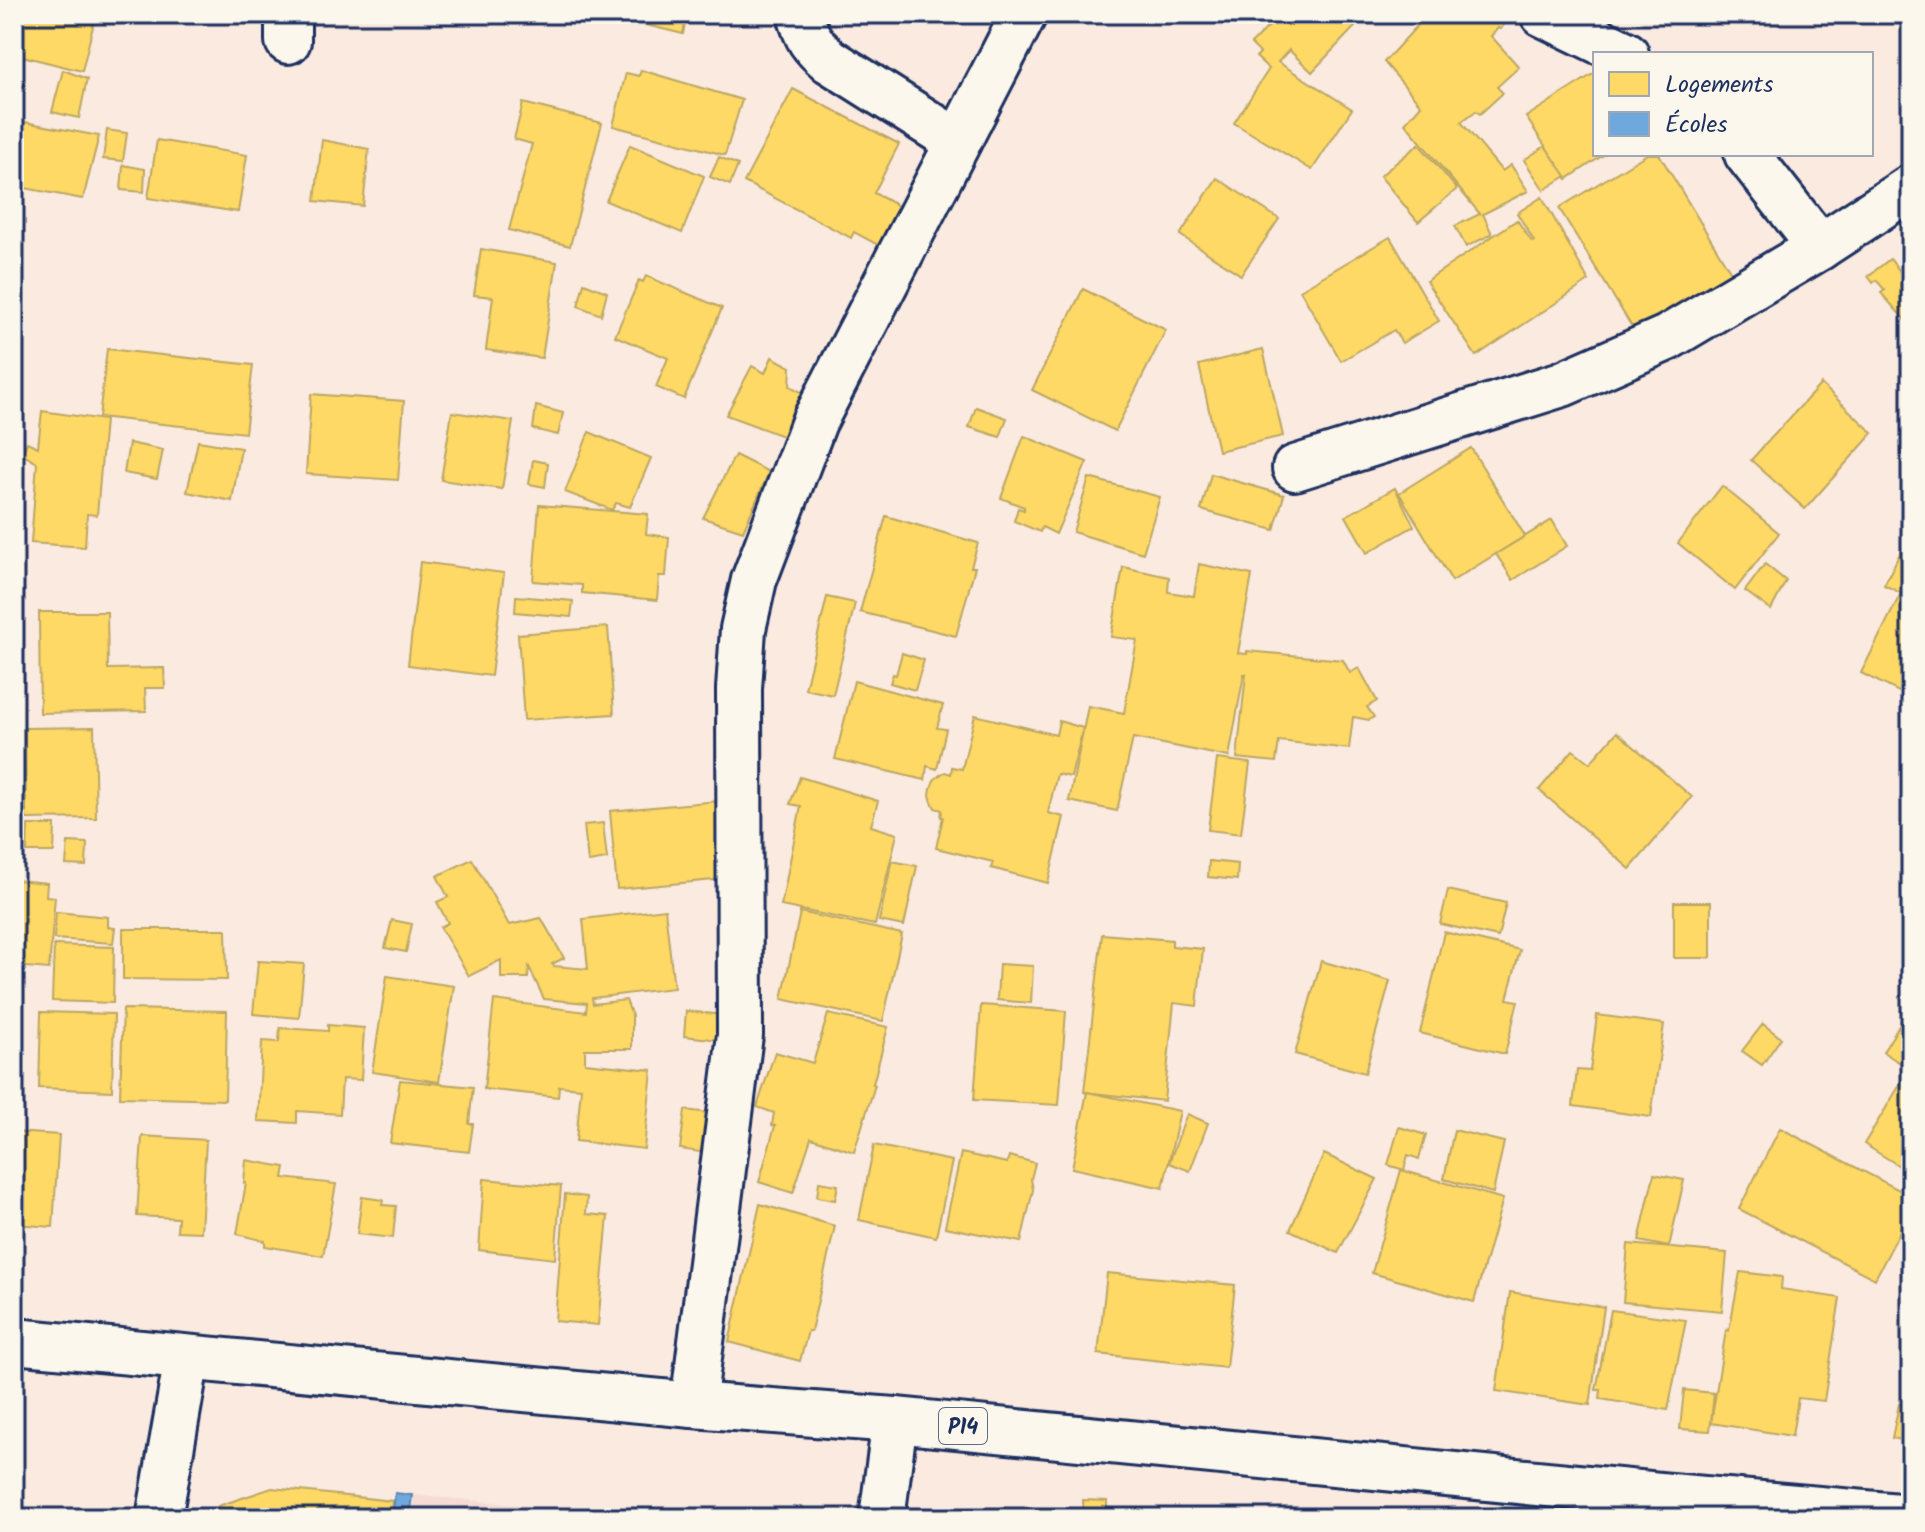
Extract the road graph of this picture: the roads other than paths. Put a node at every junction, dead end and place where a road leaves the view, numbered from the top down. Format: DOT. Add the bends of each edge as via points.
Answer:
graph roads {
  1 [pos="800,14"];
  2 [pos="1024,14"];
  3 [pos="1543,14"];
  4 [pos="1622,52"];
  5 [pos="958,142"];
  6 [pos="1749,156"];
  7 [pos="1911,187"];
  8 [pos="1820,247"];
  9 [pos="1295,468"];
  10 [pos="14,1341"];
  11 [pos="187,1358"];
  12 [pos="693,1405"];
  13 [pos="895,1420"];
  14 [pos="1675,1507"];
  15 [pos="1911,1517"];
  16 [pos="159,1518"];
  17 [pos="882,1518"];
  1 -- 5 [label="street" via="806,34 830,61"];
  2 -- 5 [label="street"];
  3 -- 4 [label="street"];
  5 -- 12 [label="street" via="814,422 754,580 743,629 740,1035"];
  6 -- 8 [label="street"];
  7 -- 8 [label="street"];
  8 -- 9 [label="street" via="1667,338 1562,384"];
  10 -- 11 [label="street, P14"];
  11 -- 12 [label="street, P14"];
  11 -- 16 [label="street"];
  12 -- 13 [label="street, P14"];
  13 -- 14 [label="street, P14"];
  13 -- 17 [label="street"];
  14 -- 15 [label="street, P14"];
}
